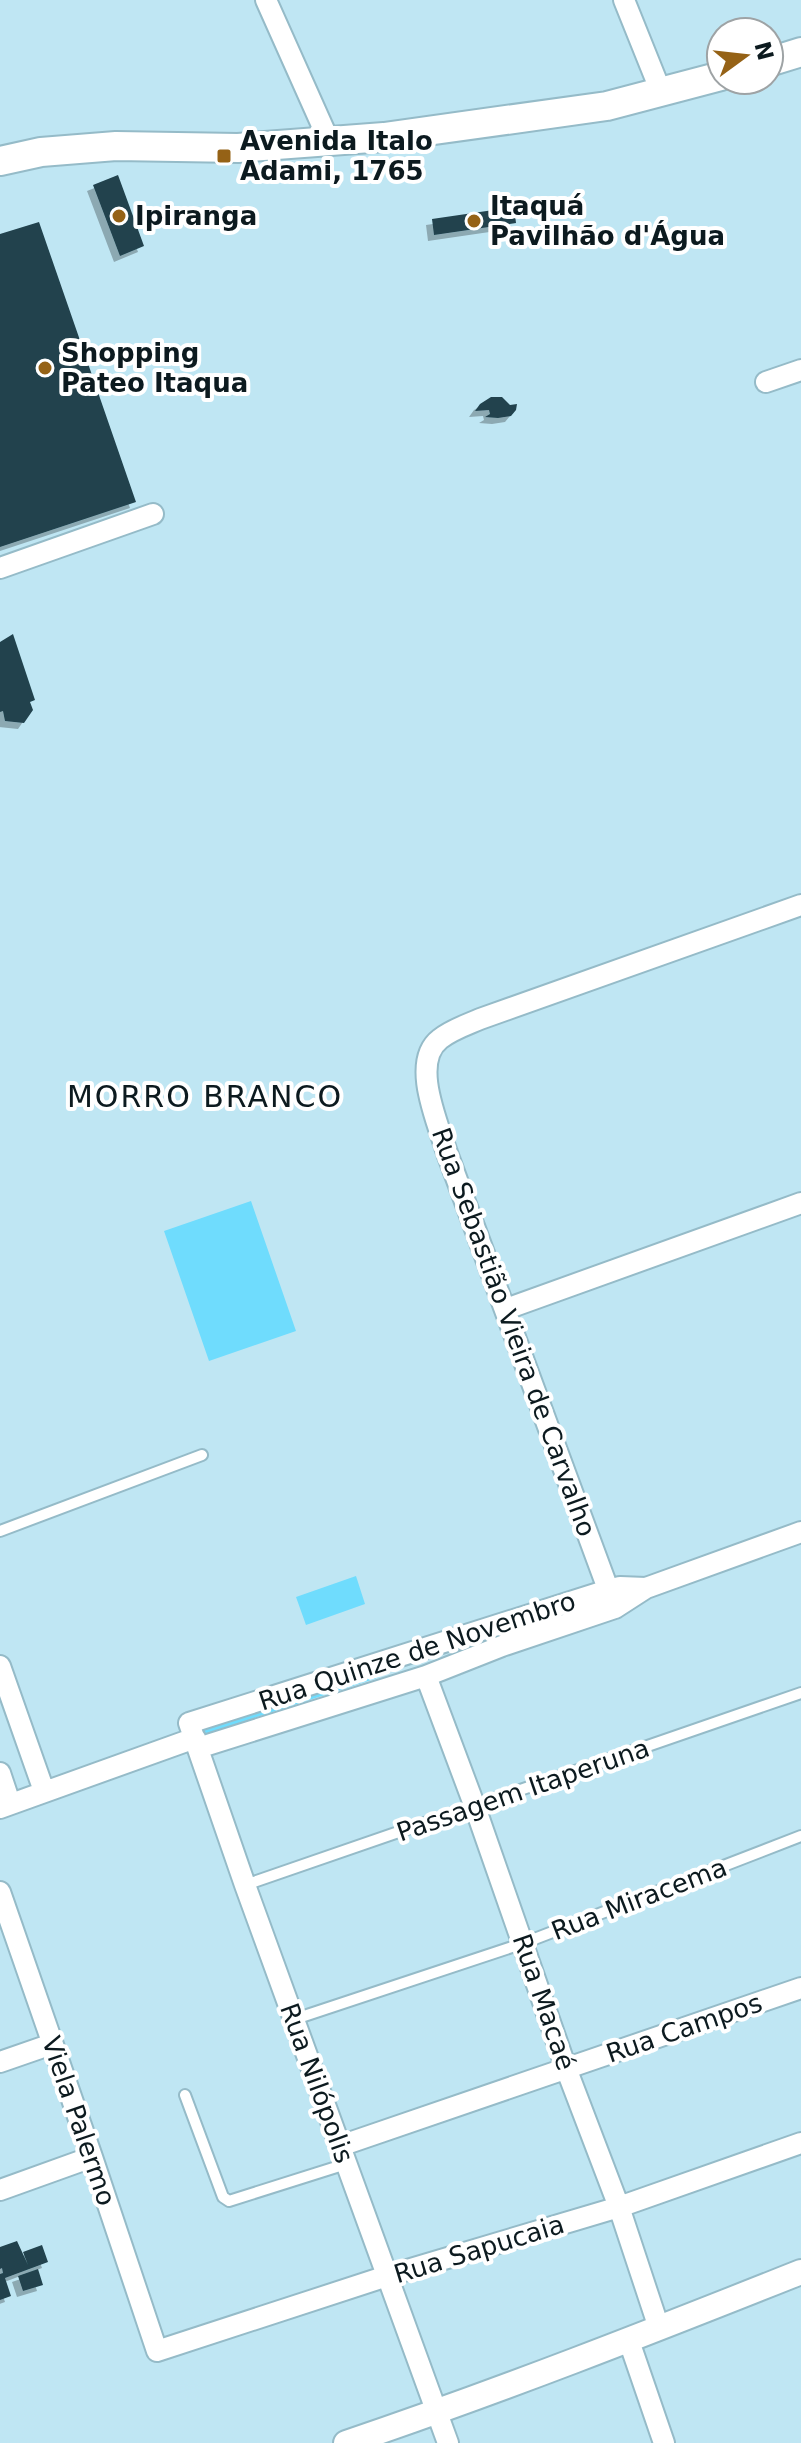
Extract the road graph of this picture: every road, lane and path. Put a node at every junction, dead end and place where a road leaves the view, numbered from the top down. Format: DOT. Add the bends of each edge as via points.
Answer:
graph roads {
  1 [pos="266,0"];
  2 [pos="624,0"];
  3 [pos="705,80"];
  4 [pos="661,92"];
  5 [pos="329,141"];
  6 [pos="0,161"];
  7 [pos="801,370"];
  8 [pos="766,382"];
  9 [pos="153,514"];
  10 [pos="0,568"];
  11 [pos="801,905"];
  12 [pos="801,1203"];
  13 [pos="506,1309"];
  14 [pos="202,1455"];
  15 [pos="0,1531"];
  16 [pos="801,1532"];
  17 [pos="612,1599"];
  18 [pos="389,1659"];
  19 [pos="0,1666"];
  20 [pos="426,1676"];
  21 [pos="397,1684"];
  22 [pos="801,1693"];
  23 [pos="194,1737"];
  24 [pos="0,1773"];
  25 [pos="44,1791"];
  26 [pos="5,1806"];
  27 [pos="475,1807"];
  28 [pos="801,1836"];
  29 [pos="245,1885"];
  30 [pos="0,1892"];
  31 [pos="8,1938"];
  32 [pos="524,1943"];
  33 [pos="801,1988"];
  34 [pos="295,2019"];
  35 [pos="52,2044"];
  36 [pos="0,2062"];
  37 [pos="566,2068"];
  38 [pos="185,2095"];
  39 [pos="801,2143"];
  40 [pos="343,2155"];
  41 [pos="92,2157"];
  42 [pos="0,2190"];
  43 [pos="619,2207"];
  44 [pos="801,2272"];
  45 [pos="387,2276"];
  46 [pos="659,2328"];
  47 [pos="629,2341"];
  48 [pos="157,2351"];
  49 [pos="437,2412"];
  50 [pos="346,2443"];
  51 [pos="448,2443"];
  52 [pos="664,2443"];
  1 -- 5 [label="street"];
  2 -- 4 [label="street"];
  3 -- 4 [label="main road"];
  4 -- 5 [label="main road" via="607,106"];
  5 -- 6 [label="main road" via="238,148 116,146"];
  7 -- 8 [label="street"];
  9 -- 10 [label="street"];
  11 -- 13 [label="street, Rua Sebastião Vieira de Carvalho" via="480,1019 440,1039 428,1054 430,1097 447,1153"];
  12 -- 13 [label="street"];
  13 -- 17 [label="street, Rua Sebastião Vieira de Carvalho"];
  14 -- 15 [label="lane"];
  16 -- 17 [label="street, Rua Quinze de Novembro"];
  17 -- 18 [label="street, Rua Quinze de Novembro"];
  17 -- 20 [label="street, Rua Quinze de Novembro"];
  18 -- 21 [label="street"];
  18 -- 23 [label="street, Rua Quinze de Novembro"];
  19 -- 25 [label="street"];
  20 -- 21 [label="street, Rua Quinze de Novembro"];
  20 -- 27 [label="street, Rua Macaé"];
  21 -- 23 [label="street, Rua Quinze de Novembro"];
  22 -- 27 [label="lane, Passagem Itaperuna"];
  23 -- 25 [label="street, Rua Quinze de Novembro"];
  23 -- 29 [label="street, Rua Nilópolis"];
  24 -- 26 [label="street"];
  25 -- 26 [label="street, Rua Quinze de Novembro"];
  27 -- 29 [label="lane, Passagem Itaperuna"];
  27 -- 32 [label="street, Rua Macaé"];
  28 -- 32 [label="lane, Rua Miracema"];
  29 -- 34 [label="street, Rua Nilópolis"];
  30 -- 31 [label="street, Viela Palermo"];
  31 -- 35 [label="street, Viela Palermo"];
  32 -- 34 [label="lane, Rua Miracema"];
  32 -- 37 [label="street, Rua Macaé"];
  33 -- 37 [label="street, Rua Campos"];
  34 -- 40 [label="street, Rua Nilópolis"];
  35 -- 36 [label="street"];
  35 -- 41 [label="street, Viela Palermo"];
  37 -- 40 [label="street, Rua Campos"];
  37 -- 43 [label="street, Rua Macaé"];
  38 -- 40 [label="lane" via="223,2197 229,2201"];
  39 -- 43 [label="street, Rua Sapucaia"];
  40 -- 45 [label="street, Rua Nilópolis"];
  41 -- 42 [label="street"];
  41 -- 48 [label="street, Viela Palermo"];
  43 -- 45 [label="street, Rua Sapucaia"];
  43 -- 46 [label="street, Rua Macaé"];
  44 -- 46 [label="street"];
  45 -- 48 [label="street, Rua Sapucaia"];
  45 -- 49 [label="street, Rua Nilópolis"];
  46 -- 47 [label="street"];
  47 -- 49 [label="street"];
  47 -- 52 [label="street"];
  49 -- 50 [label="street"];
  49 -- 51 [label="street, Rua Nilópolis"];
}
